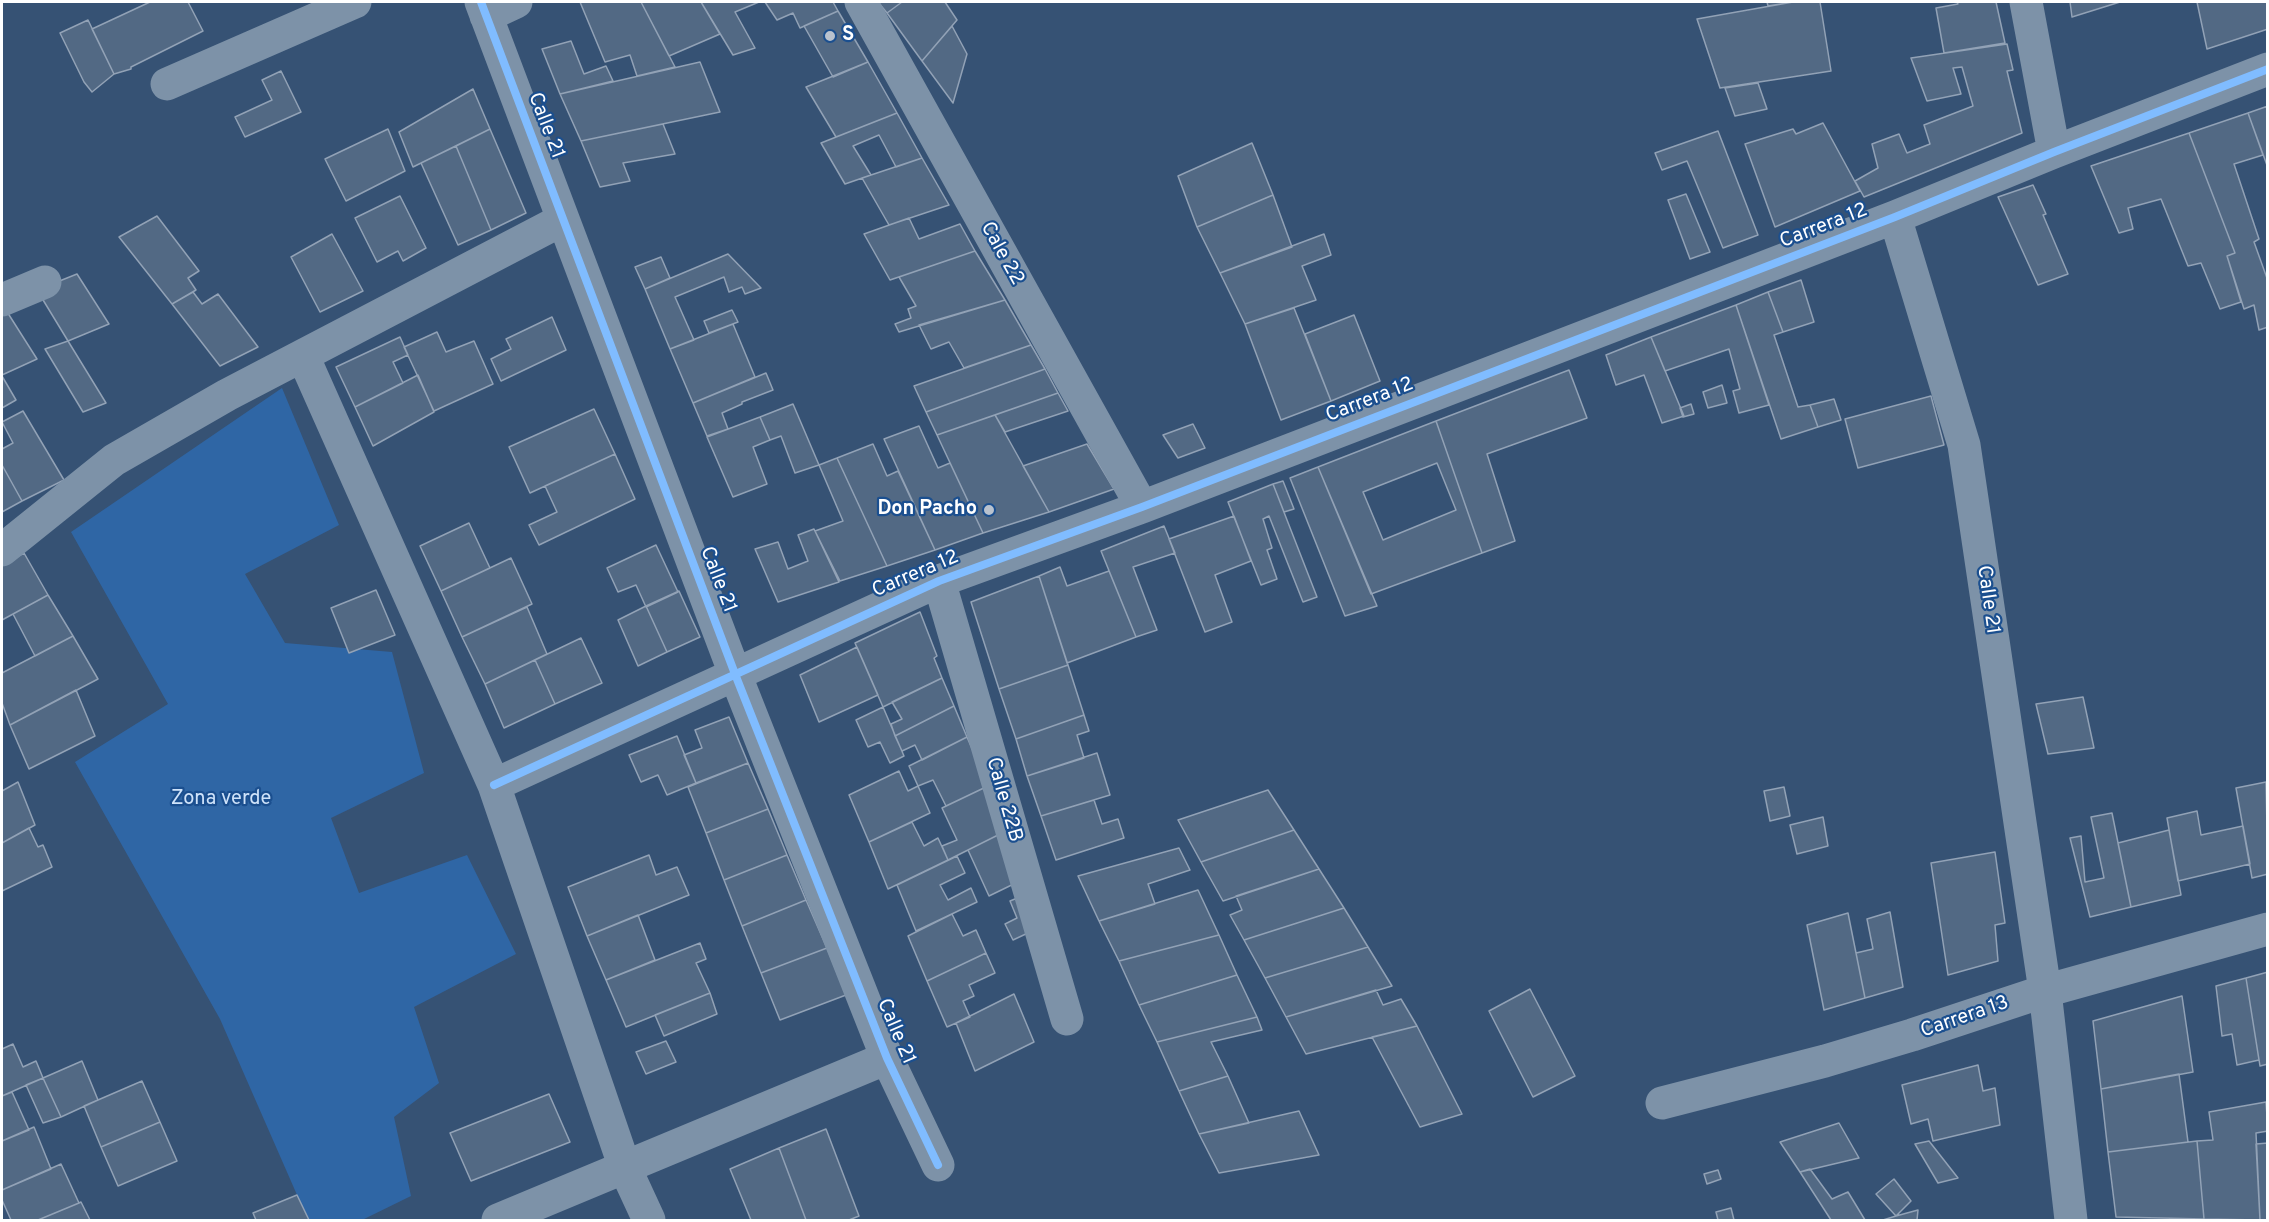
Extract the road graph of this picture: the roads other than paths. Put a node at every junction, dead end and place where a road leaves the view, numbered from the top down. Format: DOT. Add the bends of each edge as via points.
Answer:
graph roads {
  1 [pos="355,2"];
  2 [pos="516,2"];
  3 [pos="861,2"];
  4 [pos="2026,2"];
  5 [pos="483,9"];
  6 [pos="2268,69"];
  7 [pos="167,84"];
  8 [pos="2054,152"];
  9 [pos="1895,217"];
  10 [pos="562,220"];
  11 [pos="45,282"];
  12 [pos="2,300"];
  13 [pos="303,356"];
  14 [pos="1142,507"];
  15 [pos="2,550"];
  16 [pos="939,581"];
  17 [pos="735,674"];
  18 [pos="494,785"];
  19 [pos="2268,929"];
  20 [pos="2045,991"];
  21 [pos="1067,1018"];
  22 [pos="887,1058"];
  23 [pos="1662,1103"];
  24 [pos="938,1165"];
  25 [pos="625,1168"];
  26 [pos="498,1221"];
  27 [pos="649,1221"];
  28 [pos="2071,1221"];
  1 -- 7 [label="street"];
  2 -- 5 [label="street"];
  3 -- 14 [label="street, Cale 22"];
  4 -- 8 [label="street"];
  5 -- 10 [label="street, Calle 21"];
  6 -- 8 [label="street, Carrera 12"];
  8 -- 9 [label="street, Carrera 12"];
  9 -- 14 [label="street, Carrera 12"];
  9 -- 20 [label="street, Calle 21" via="1964,445"];
  10 -- 13 [label="street"];
  10 -- 17 [label="street, Calle 21"];
  11 -- 12 [label="street"];
  13 -- 15 [label="street" via="114,460"];
  13 -- 18 [label="street"];
  14 -- 16 [label="street, Carrera 12"];
  16 -- 17 [label="street, Carrera 12"];
  16 -- 21 [label="street, Calle 22B"];
  17 -- 18 [label="street, Carrera 12"];
  17 -- 22 [label="street, Calle 21"];
  18 -- 25 [label="street"];
  19 -- 20 [label="street, Carrera 13"];
  20 -- 23 [label="street, Carrera 13" via="1880,1045"];
  20 -- 28 [label="street, Calle 21"];
  22 -- 24 [label="street, Calle 21"];
  22 -- 25 [label="street"];
  25 -- 26 [label="street"];
  25 -- 27 [label="street"];
}
